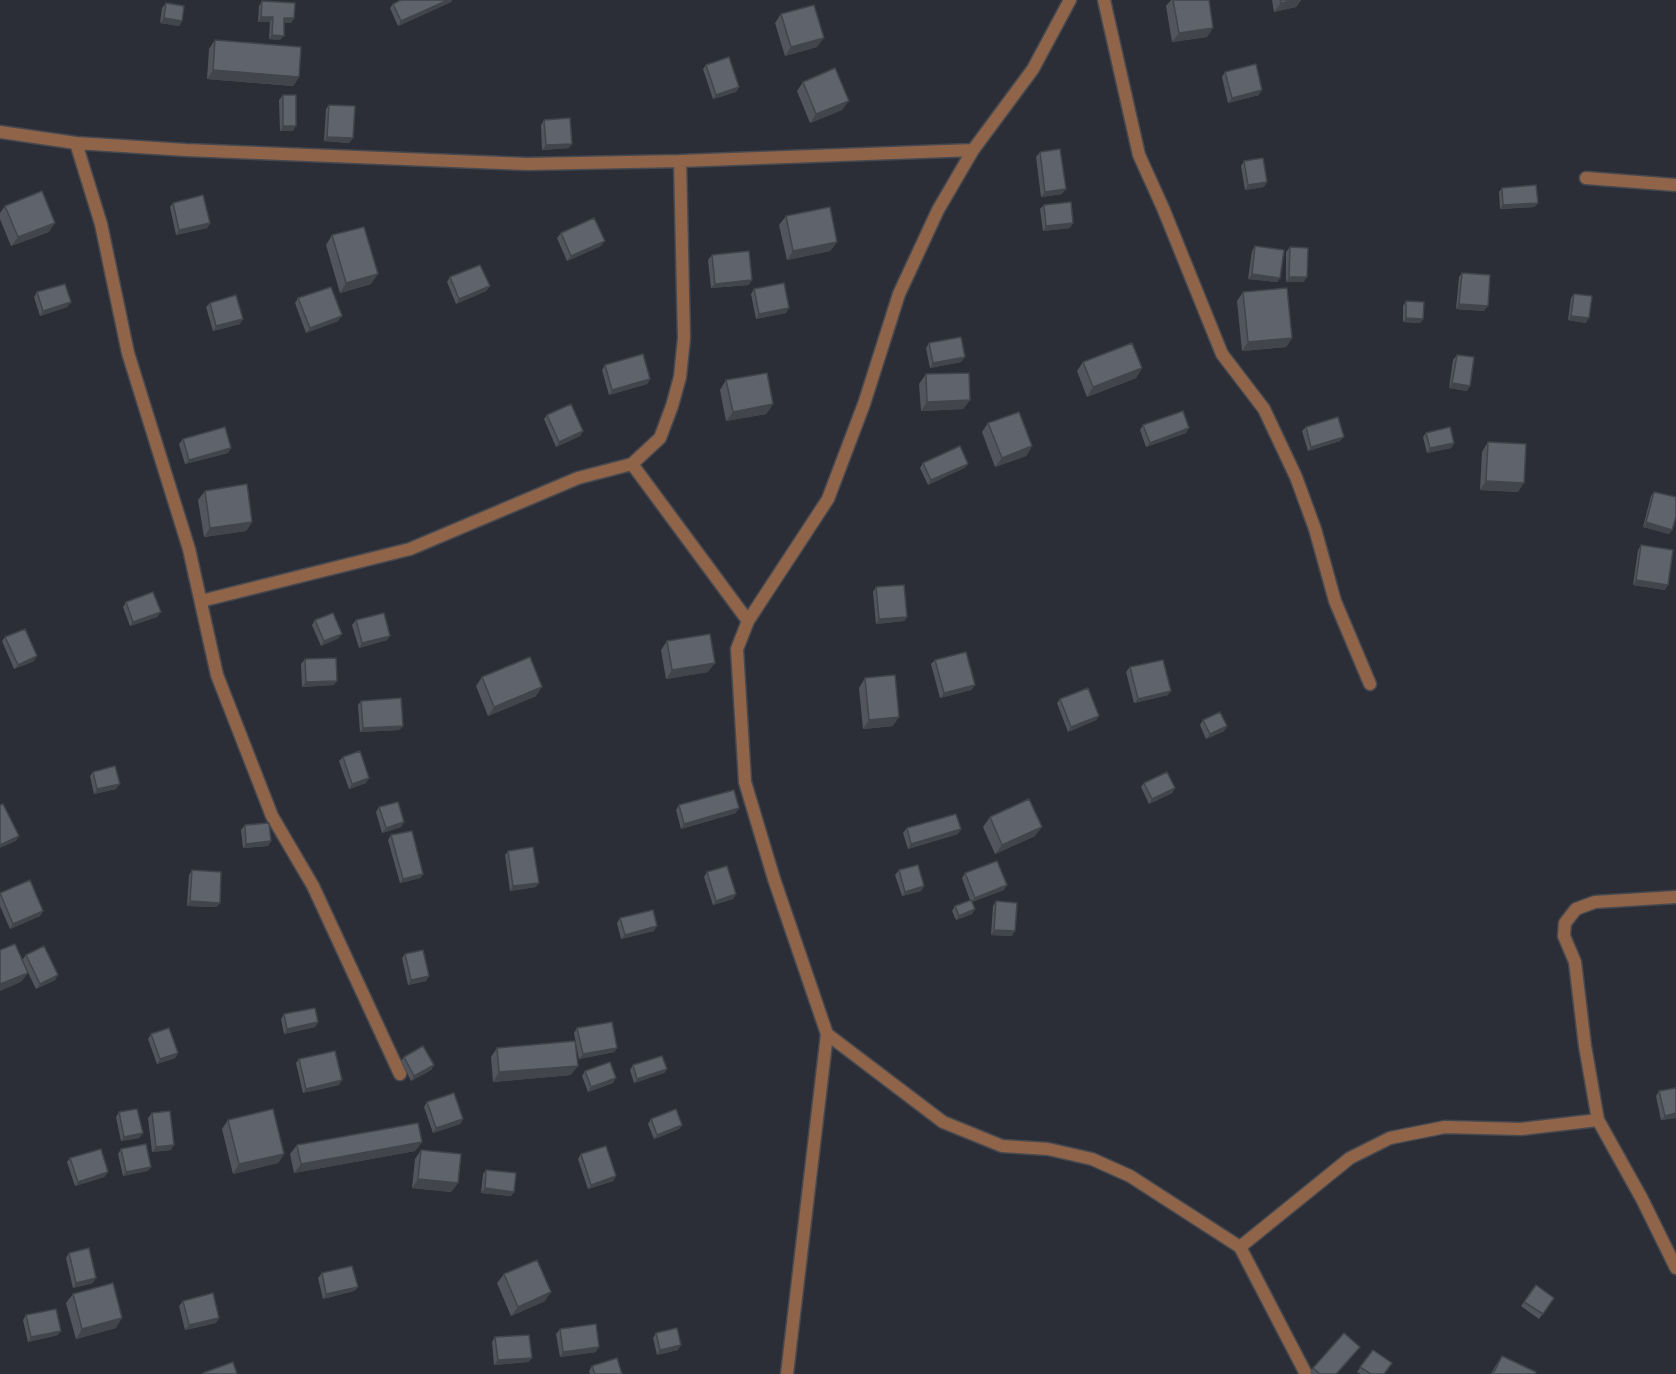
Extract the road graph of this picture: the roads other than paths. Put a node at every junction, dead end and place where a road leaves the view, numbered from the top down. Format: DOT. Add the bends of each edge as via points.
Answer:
graph roads {
  1 [pos="1070,0"];
  2 [pos="1104,0"];
  3 [pos="0,132"];
  4 [pos="76,142"];
  5 [pos="973,150"];
  6 [pos="680,161"];
  7 [pos="1586,178"];
  8 [pos="1676,185"];
  9 [pos="632,464"];
  10 [pos="201,602"];
  11 [pos="748,621"];
  12 [pos="1370,684"];
  13 [pos="1676,897"];
  14 [pos="827,1034"];
  15 [pos="400,1074"];
  16 [pos="1599,1120"];
  17 [pos="1240,1247"];
  18 [pos="1676,1268"];
  19 [pos="787,1374"];
  20 [pos="1306,1374"];
  1 -- 5 [label="street" via="1033,69"];
  2 -- 12 [label="street" via="1139,155 1222,354 1264,409 1296,477 1335,601"];
  3 -- 4 [label="street"];
  4 -- 6 [label="street" via="527,164"];
  4 -- 10 [label="street" via="101,224 128,353 176,506"];
  5 -- 6 [label="street"];
  5 -- 11 [label="street" via="938,210 899,294 828,499"];
  6 -- 9 [label="street" via="684,338 680,377 660,438"];
  7 -- 8 [label="street"];
  9 -- 10 [label="street" via="578,478 410,549"];
  9 -- 11 [label="street"];
  10 -- 15 [label="street" via="217,675 272,816 313,886"];
  11 -- 14 [label="street" via="737,649 745,782"];
  13 -- 16 [label="street" via="1595,902 1576,909 1565,923 1564,936 1575,962"];
  14 -- 17 [label="street" via="943,1122 1002,1146 1048,1149 1092,1159 1130,1176"];
  14 -- 19 [label="street"];
  16 -- 17 [label="street" via="1521,1129 1445,1127 1390,1138 1350,1158"];
  16 -- 18 [label="street"];
  17 -- 20 [label="street"];
}
